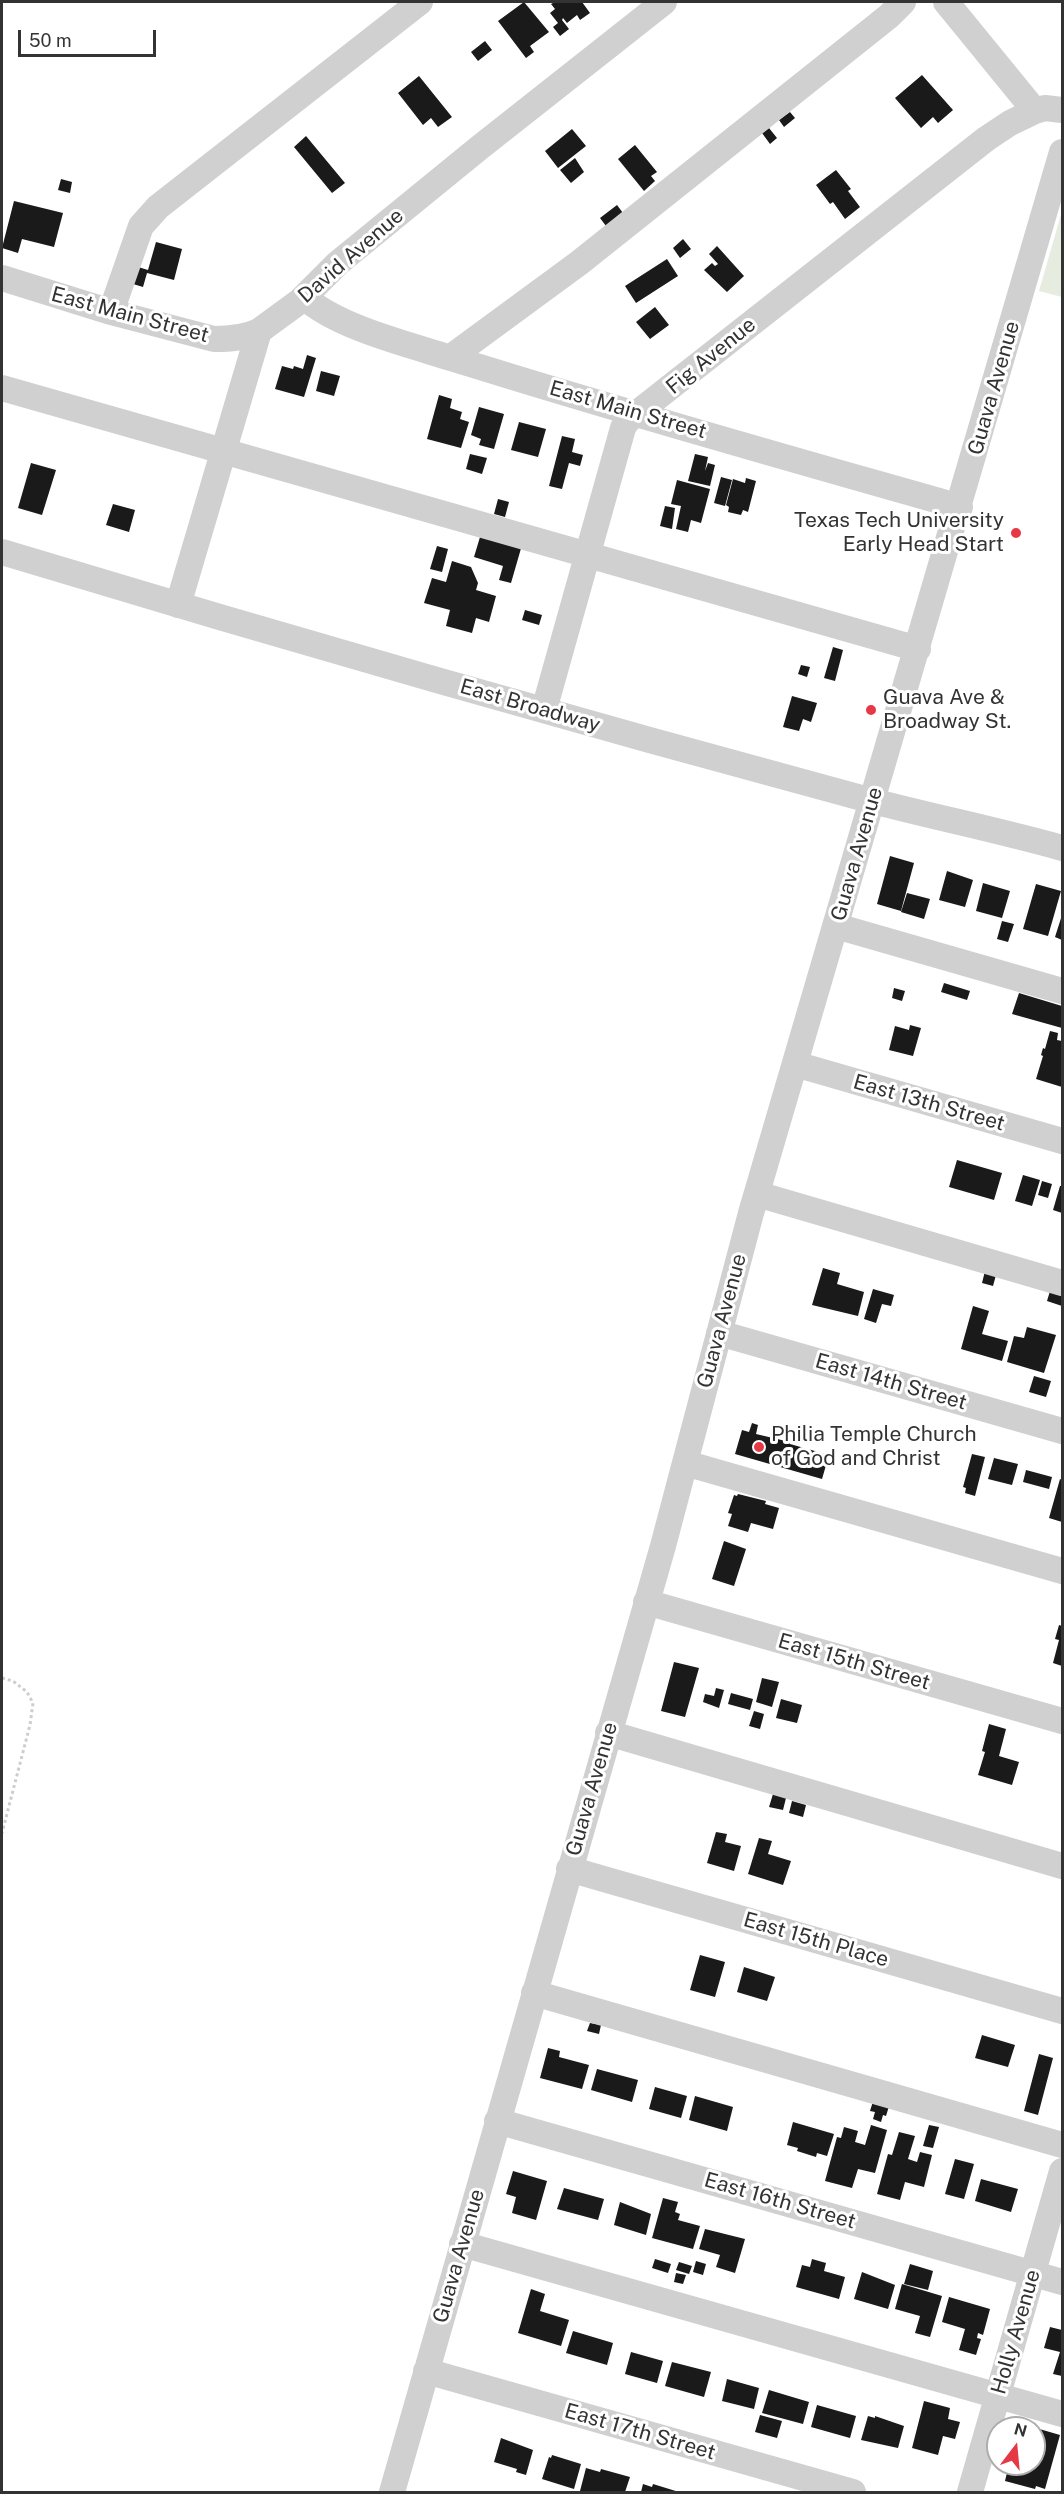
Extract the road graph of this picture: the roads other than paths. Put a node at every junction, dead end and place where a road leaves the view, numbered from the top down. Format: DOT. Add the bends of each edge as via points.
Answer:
graph roads {
  1 [pos="420,2"];
  2 [pos="903,2"];
  3 [pos="946,2"];
  4 [pos="653,5"];
  5 [pos="1062,110"];
  6 [pos="1035,111"];
  7 [pos="1062,152"];
  8 [pos="2,279"];
  9 [pos="304,297"];
  10 [pos="111,312"];
  11 [pos="259,331"];
  12 [pos="451,357"];
  13 [pos="2,388"];
  14 [pos="637,413"];
  15 [pos="222,452"];
  16 [pos="960,507"];
  17 [pos="2,552"];
  18 [pos="587,555"];
  19 [pos="178,605"];
  20 [pos="918,649"];
  21 [pos="544,710"];
  22 [pos="873,801"];
  23 [pos="1062,848"];
  24 [pos="836,926"];
  25 [pos="1062,991"];
  26 [pos="795,1064"];
  27 [pos="1062,1141"];
  28 [pos="757,1194"];
  29 [pos="1062,1283"];
  30 [pos="719,1334"];
  31 [pos="1062,1431"];
  32 [pos="684,1463"];
  33 [pos="1062,1571"];
  34 [pos="646,1602"];
  35 [pos="1062,1721"];
  36 [pos="608,1733"];
  37 [pos="1062,1866"];
  38 [pos="569,1869"];
  39 [pos="534,1993"];
  40 [pos="1062,2011"];
  41 [pos="497,2121"];
  42 [pos="1062,2145"];
  43 [pos="1062,2171"];
  44 [pos="462,2244"];
  45 [pos="1033,2273"];
  46 [pos="1062,2282"];
  47 [pos="426,2371"];
  48 [pos="998,2396"];
  49 [pos="1062,2414"];
  50 [pos="392,2493"];
  51 [pos="853,2493"];
  52 [pos="970,2493"];
  1 -- 10 [label="street" via="158,207 141,226"];
  2 -- 12 [label="street" via="579,263"];
  3 -- 6 [label="street"];
  4 -- 9 [label="street, David Avenue" via="347,256"];
  5 -- 6 [label="street"];
  6 -- 14 [label="street, Fig Avenue" via="986,139"];
  7 -- 16 [label="street, Guava Avenue"];
  8 -- 10 [label="street, East Main Street"];
  9 -- 11 [label="street, David Avenue"];
  9 -- 12 [label="street, East Main Street" via="338,319"];
  10 -- 11 [label="street, East Main Street" via="214,339 249,336"];
  11 -- 15 [label="street"];
  12 -- 14 [label="street, East Main Street"];
  13 -- 15 [label="street"];
  14 -- 16 [label="street, East Main Street"];
  14 -- 18 [label="street, Fig Avenue" via="623,428"];
  15 -- 18 [label="street"];
  15 -- 19 [label="street"];
  16 -- 20 [label="street, Guava Avenue"];
  17 -- 19 [label="street, East Broadway"];
  18 -- 20 [label="street"];
  18 -- 21 [label="street, Fig Avenue"];
  19 -- 21 [label="street, East Broadway"];
  20 -- 22 [label="street, Guava Avenue"];
  21 -- 22 [label="street, East Broadway"];
  22 -- 23 [label="street, East Broadway"];
  22 -- 24 [label="street, Guava Avenue"];
  24 -- 25 [label="street"];
  24 -- 26 [label="street, Guava Avenue"];
  26 -- 27 [label="street, East 13th Street"];
  26 -- 28 [label="street, Guava Avenue"];
  28 -- 29 [label="street"];
  28 -- 30 [label="street, Guava Avenue"];
  30 -- 31 [label="street, East 14th Street"];
  30 -- 32 [label="street, Guava Avenue"];
  32 -- 33 [label="street"];
  32 -- 34 [label="street, Guava Avenue"];
  34 -- 35 [label="street, East 15th Street"];
  34 -- 36 [label="street, Guava Avenue"];
  36 -- 37 [label="street"];
  36 -- 38 [label="street, Guava Avenue"];
  38 -- 39 [label="street, Guava Avenue"];
  38 -- 40 [label="street, East 15th Place"];
  39 -- 41 [label="street, Guava Avenue"];
  39 -- 42 [label="street"];
  41 -- 44 [label="street, Guava Avenue"];
  41 -- 45 [label="street, East 16th Street"];
  43 -- 45 [label="street, Holly Avenue"];
  44 -- 47 [label="street, Guava Avenue"];
  44 -- 48 [label="street"];
  45 -- 46 [label="street, East 16th Street"];
  45 -- 48 [label="street, Holly Avenue"];
  47 -- 50 [label="street, Guava Avenue"];
  47 -- 51 [label="street, East 17th Street"];
  48 -- 49 [label="street"];
  48 -- 52 [label="street, Holly Avenue"];
}
